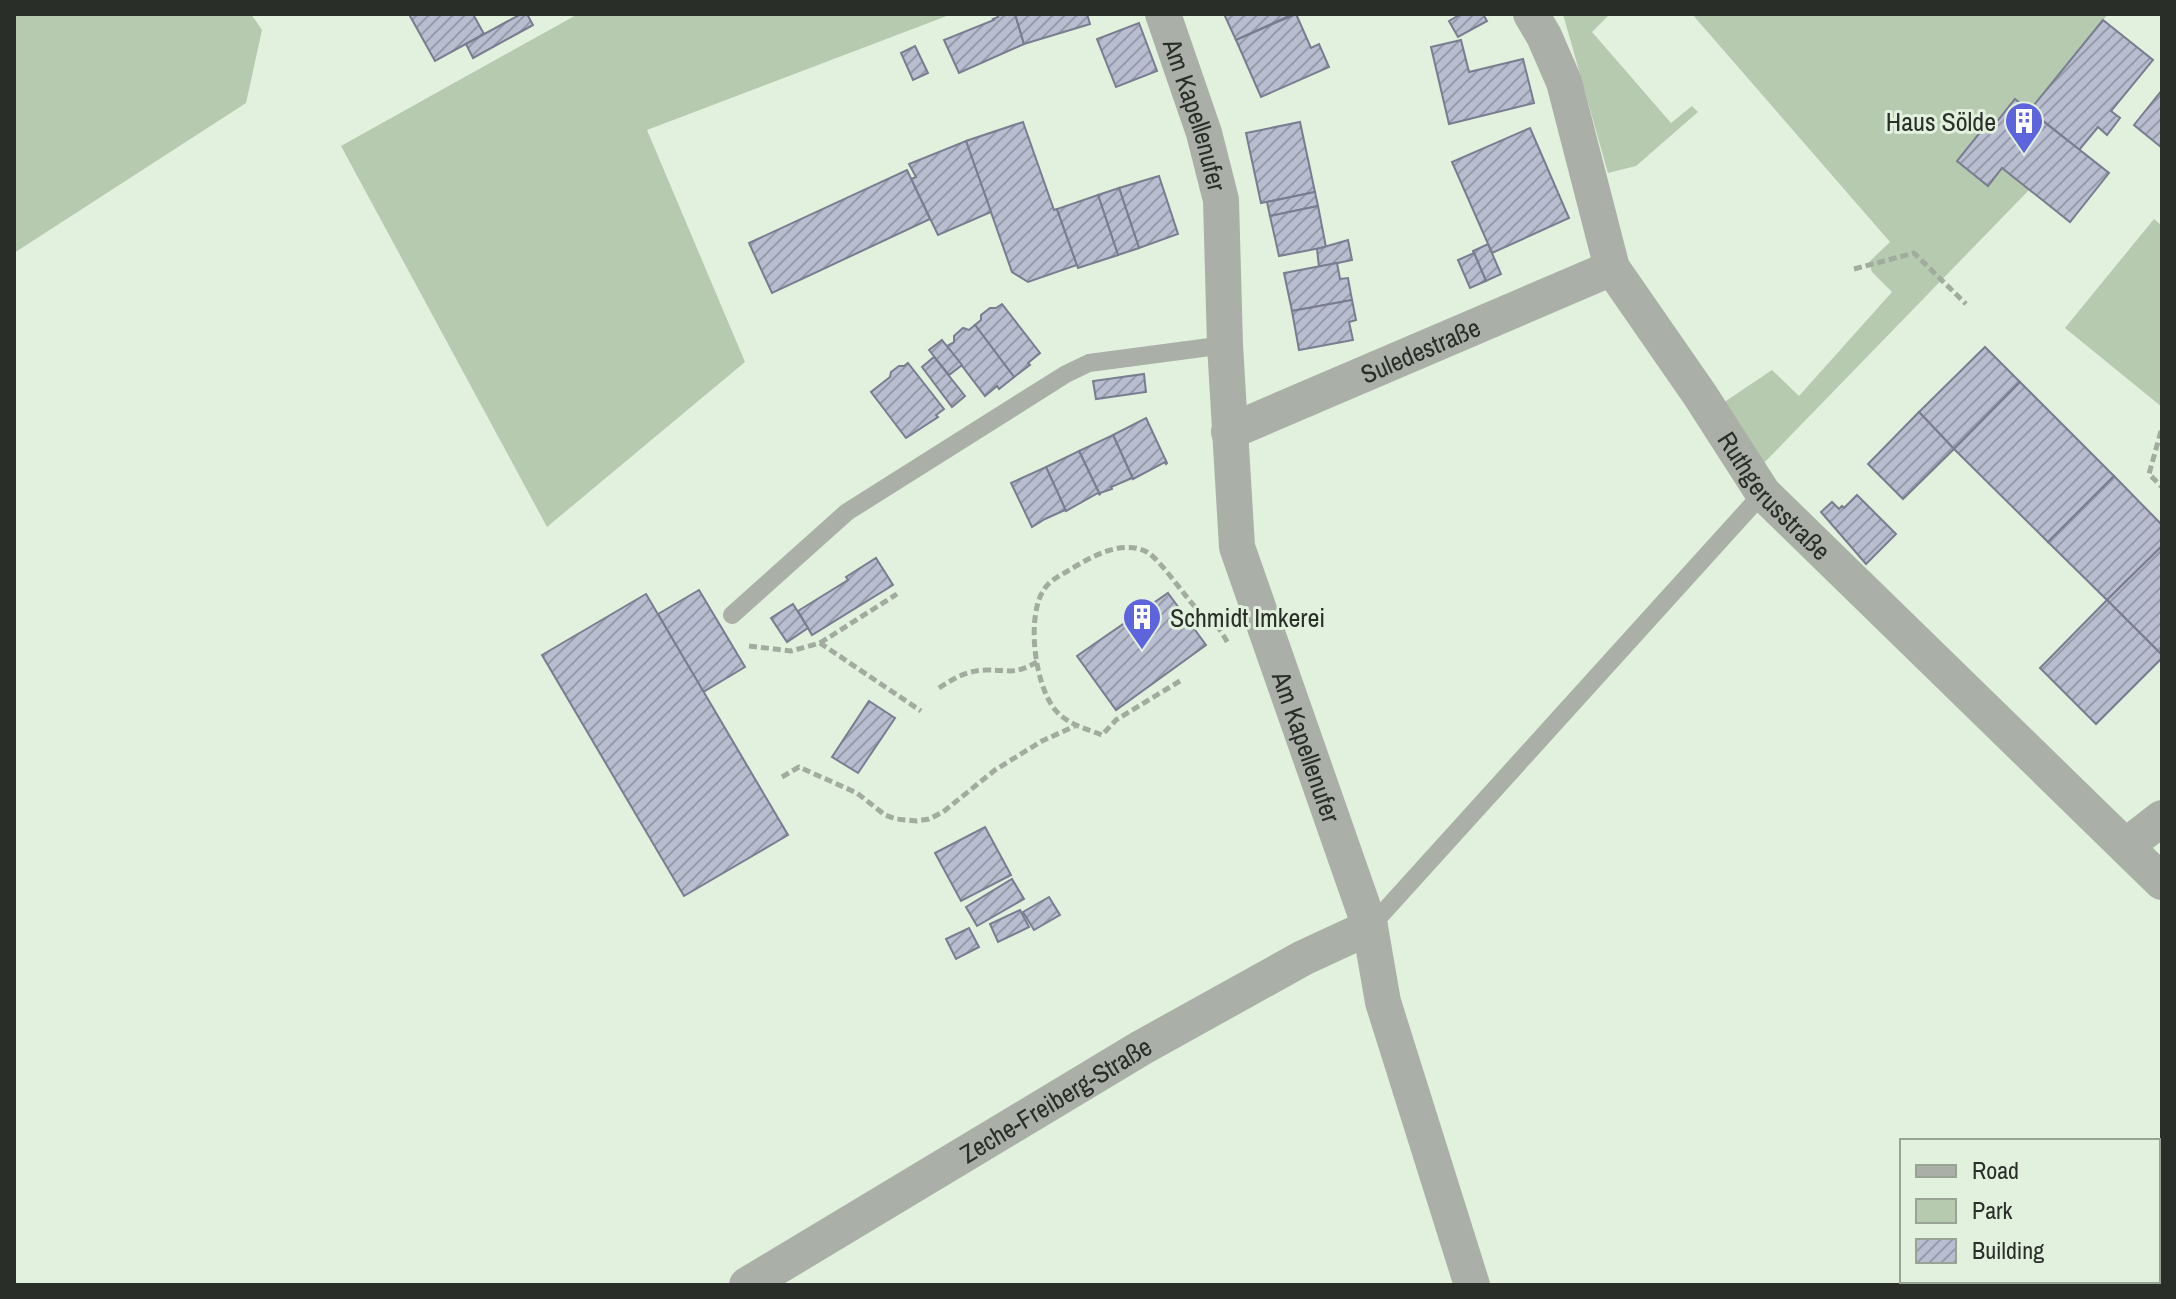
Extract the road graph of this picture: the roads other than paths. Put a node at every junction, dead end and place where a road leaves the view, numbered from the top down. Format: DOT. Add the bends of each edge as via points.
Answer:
graph roads {
  1 [pos="1163,14"];
  2 [pos="1531,14"];
  3 [pos="1612,268"];
  4 [pos="1225,345"];
  5 [pos="1229,432"];
  6 [pos="1763,493"];
  7 [pos="732,615"];
  8 [pos="2162,818"];
  9 [pos="2126,846"];
  10 [pos="2162,882"];
  11 [pos="1370,927"];
  12 [pos="747,1285"];
  13 [pos="1472,1285"];
  1 -- 4 [label="street, Am Kapellenufer" via="1221,200"];
  2 -- 3 [label="street, Ruthgerusstraße" via="1564,82"];
  3 -- 5 [label="street, Suledestraße"];
  3 -- 6 [label="street, Ruthgerusstraße"];
  4 -- 5 [label="street, Am Kapellenufer"];
  4 -- 7 [label="lane" via="1089,363 1066,374 847,512"];
  5 -- 11 [label="street, Am Kapellenufer" via="1237,547"];
  6 -- 9 [label="street, Ruthgerusstraße"];
  6 -- 11 [label="lane"];
  8 -- 9 [label="street"];
  9 -- 10 [label="street, Ruthgerusstraße"];
  11 -- 12 [label="street, Zeche-Freiberg-Straße" via="1141,1048"];
  11 -- 13 [label="street, Am Kapellenufer" via="1383,1002"];
}
